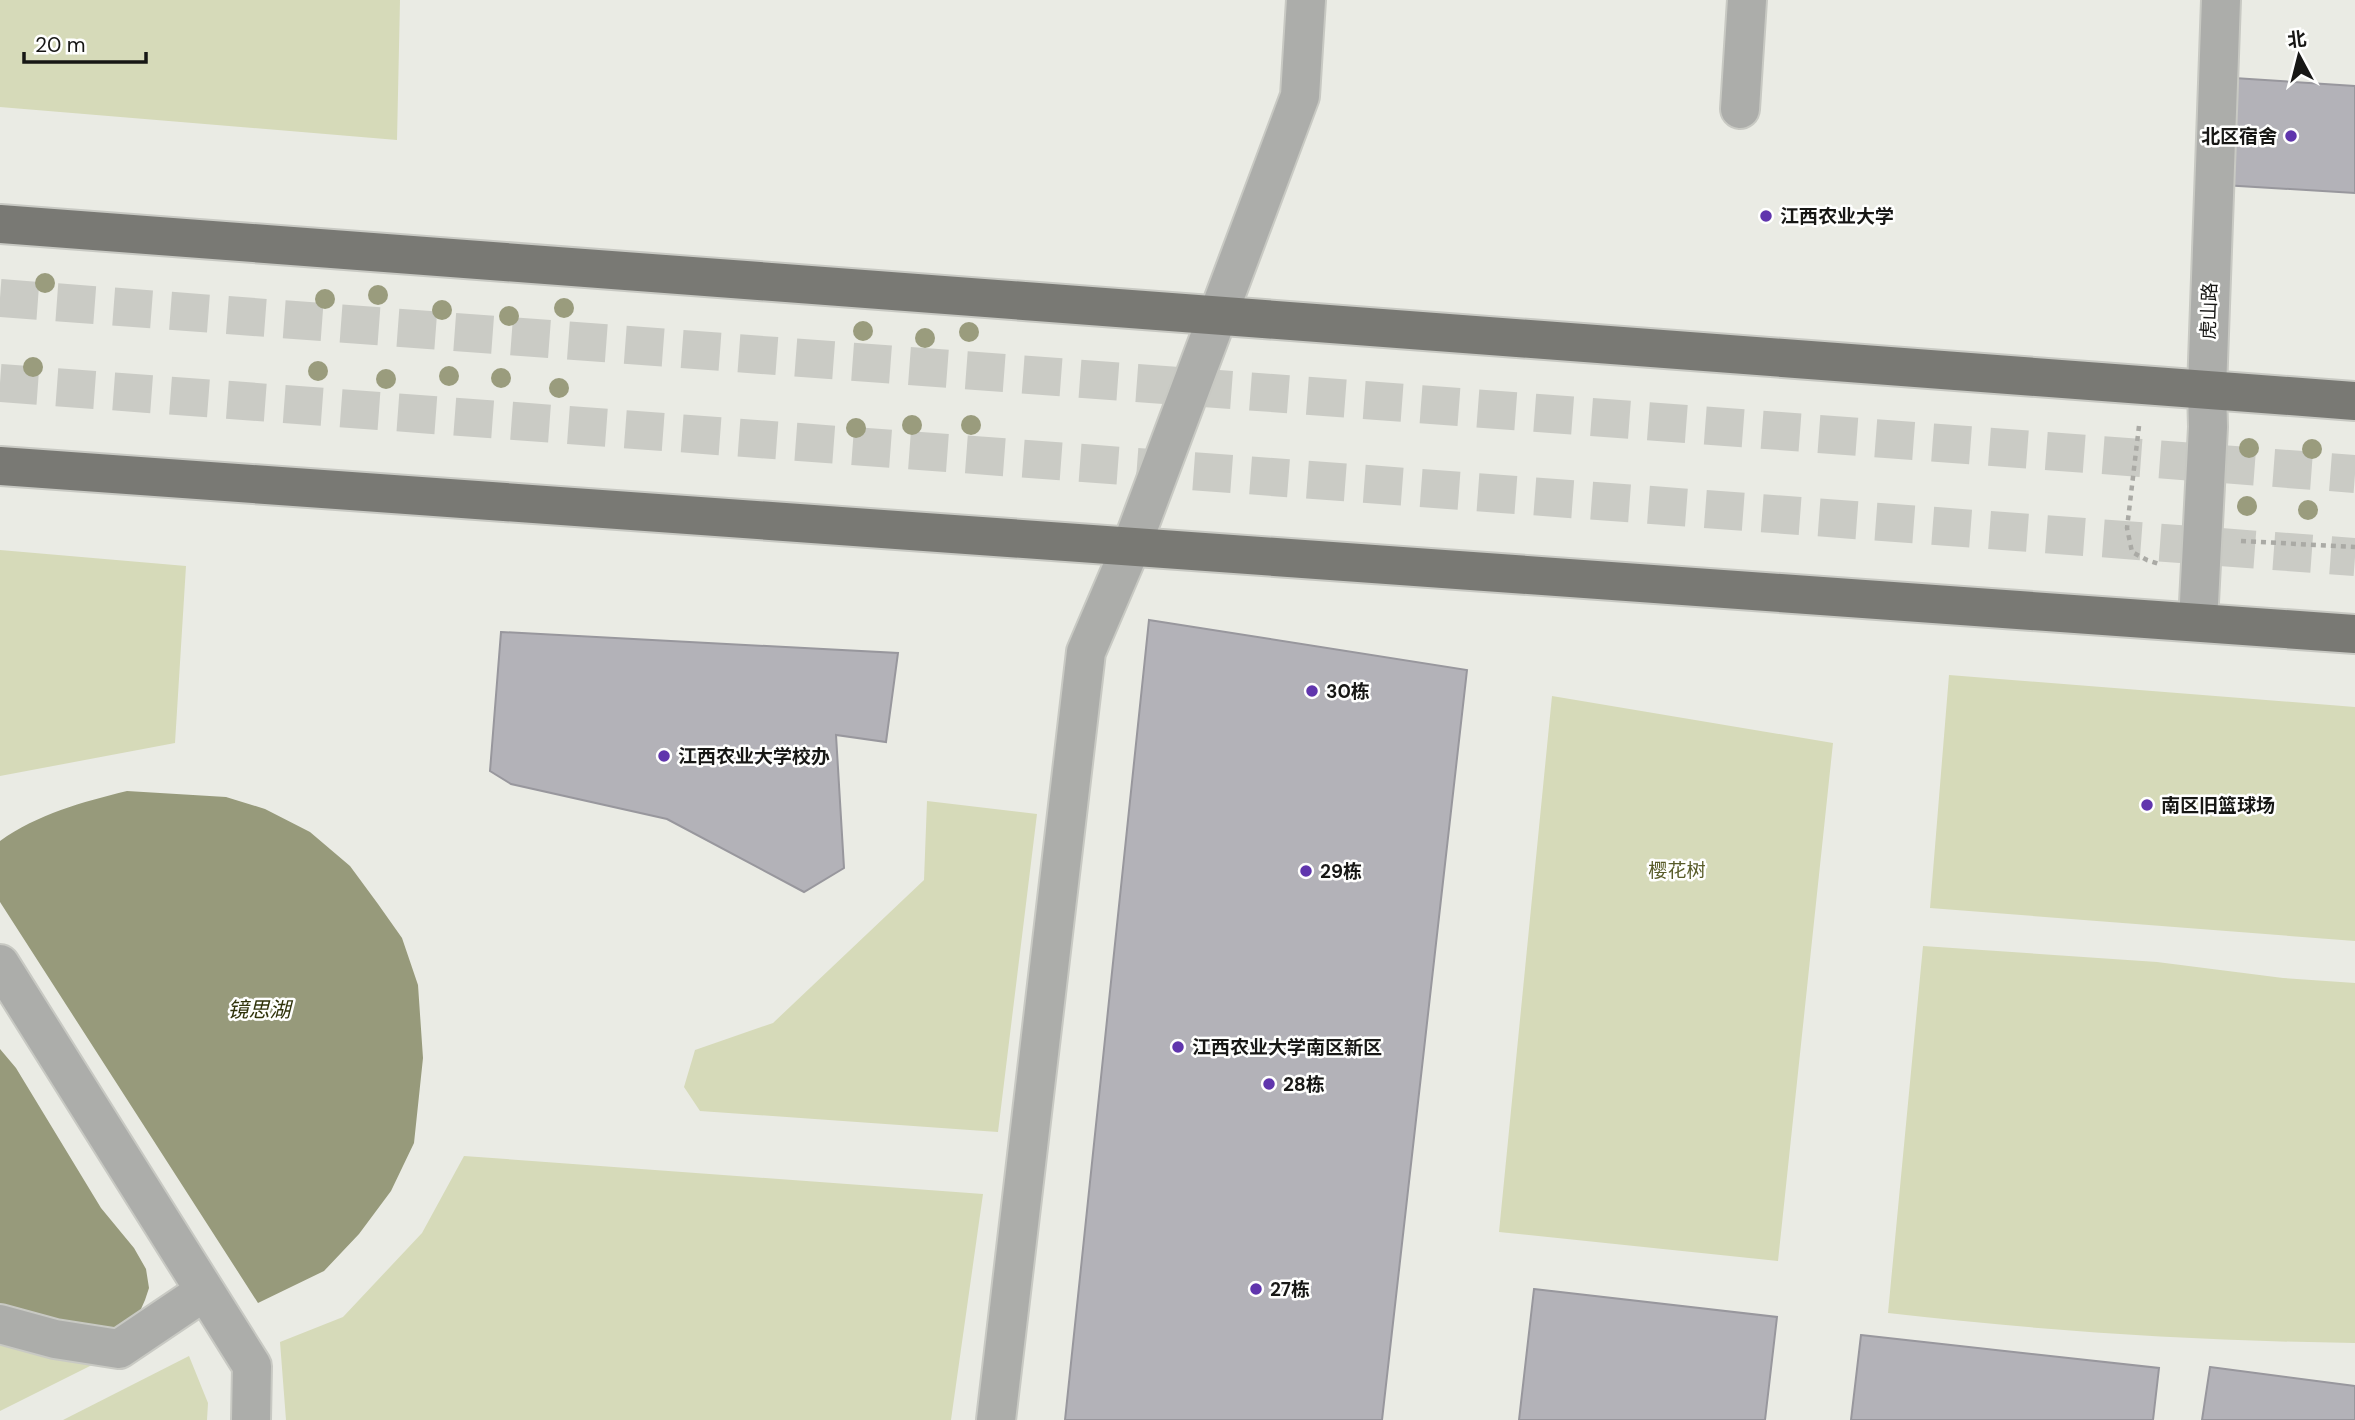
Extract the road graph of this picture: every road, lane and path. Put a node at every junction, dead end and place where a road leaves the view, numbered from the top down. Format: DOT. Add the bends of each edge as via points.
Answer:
graph roads {
  1 [pos="1306,0"];
  2 [pos="1747,0"];
  3 [pos="2221,0"];
  4 [pos="1740,108"];
  5 [pos="0,224"];
  6 [pos="1216,317"];
  7 [pos="2207,389"];
  8 [pos="2355,401"];
  9 [pos="0,466"];
  10 [pos="1131,547"];
  11 [pos="2198,622"];
  12 [pos="2355,634"];
  13 [pos="0,964"];
  14 [pos="205,1291"];
  15 [pos="0,1324"];
  16 [pos="251,1420"];
  17 [pos="996,1420"];
  1 -- 6 [label="street" via="1300,96"];
  2 -- 4 [label="street"];
  3 -- 7 [label="street, 虎山路"];
  5 -- 6 [label="main road"];
  6 -- 7 [label="main road"];
  6 -- 10 [label="street"];
  7 -- 8 [label="main road"];
  7 -- 11 [label="street, 虎山路"];
  9 -- 10 [label="main road"];
  10 -- 11 [label="main road"];
  10 -- 17 [label="street" via="1086,652"];
  11 -- 12 [label="main road"];
  13 -- 14 [label="street"];
  14 -- 15 [label="street" via="119,1349"];
  14 -- 16 [label="street" via="252,1366"];
}
